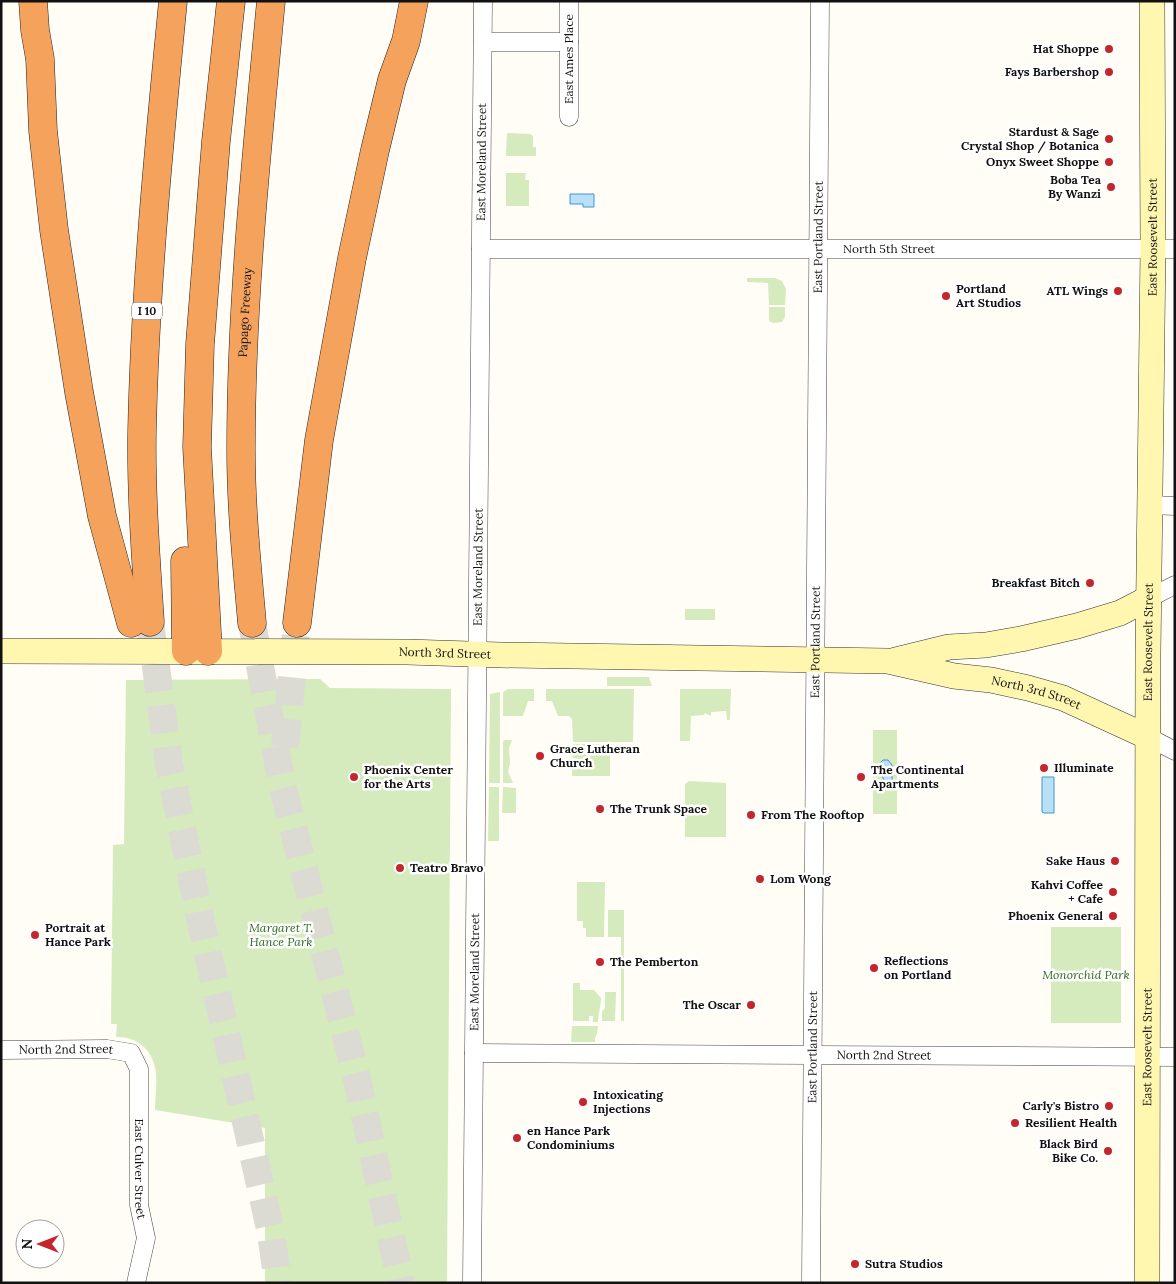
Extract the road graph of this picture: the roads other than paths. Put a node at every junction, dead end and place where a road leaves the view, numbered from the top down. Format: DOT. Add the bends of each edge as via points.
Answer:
graph roads {
  1 [pos="33,1"];
  2 [pos="46,1"];
  3 [pos="173,1"];
  4 [pos="216,1"];
  5 [pos="231,1"];
  6 [pos="271,1"];
  7 [pos="394,1"];
  8 [pos="414,1"];
  9 [pos="483,1"];
  10 [pos="569,1"];
  11 [pos="820,1"];
  12 [pos="1152,1"];
  13 [pos="483,42"];
  14 [pos="569,42"];
  15 [pos="40,59"];
  16 [pos="392,80"];
  17 [pos="569,118"];
  18 [pos="481,248"];
  19 [pos="818,249"];
  20 [pos="1164,249"];
  21 [pos="1150,505"];
  22 [pos="1175,506"];
  23 [pos="1175,585"];
  24 [pos="1149,598"];
  25 [pos="252,623"];
  26 [pos="297,623"];
  27 [pos="1,651"];
  28 [pos="197,651"];
  29 [pos="478,654"];
  30 [pos="816,660"];
  31 [pos="888,661"];
  32 [pos="1148,737"];
  33 [pos="1175,751"];
  34 [pos="1,1050"];
  35 [pos="131,1053"];
  36 [pos="474,1053"];
  37 [pos="813,1054"];
  38 [pos="1147,1057"];
  39 [pos="1175,1057"];
  40 [pos="136,1283"];
  41 [pos="472,1283"];
  42 [pos="811,1283"];
  43 [pos="1147,1283"];
  1 -- 15 [label="highway"];
  2 -- 15 [label="highway"];
  3 -- 15 [label="highway, I 10" via="145,339 140,622 102,516 79,392 54,230 45,151"];
  4 -- 28 [label="highway" via="202,140 183,451"];
  5 -- 28 [label="highway" via="216,141 200,353"];
  6 -- 25 [label="highway, Papago Freeway" via="245,292 241,450"];
  7 -- 16 [label="highway"];
  8 -- 16 [label="highway" via="406,41"];
  9 -- 13 [label="street, East Moreland Street"];
  10 -- 14 [label="street, East Ames Place"];
  11 -- 19 [label="street, East Portland Street"];
  12 -- 20 [label="street, East Roosevelt Street"];
  13 -- 14 [label="street"];
  13 -- 18 [label="street, East Moreland Street"];
  14 -- 17 [label="street, East Ames Place"];
  16 -- 26 [label="highway" via="352,258 319,440"];
  18 -- 19 [label="street, North 5th Street"];
  18 -- 29 [label="street, East Moreland Street"];
  19 -- 20 [label="street, North 5th Street"];
  19 -- 30 [label="street, East Portland Street"];
  20 -- 21 [label="street, East Roosevelt Street"];
  21 -- 22 [label="street"];
  21 -- 24 [label="street, East Roosevelt Street"];
  23 -- 24 [label="street"];
  24 -- 31 [label="street, North 3rd Street" via="1120,613 1069,628 986,645 949,647"];
  24 -- 32 [label="street, East Roosevelt Street"];
  27 -- 28 [label="street, North 3rd Street"];
  28 -- 29 [label="street, North 3rd Street"];
  29 -- 30 [label="street, North 3rd Street"];
  29 -- 36 [label="street, East Moreland Street"];
  30 -- 31 [label="street, North 3rd Street"];
  30 -- 37 [label="street, East Portland Street"];
  31 -- 32 [label="street, North 3rd Street" via="1037,690 1063,698"];
  32 -- 33 [label="street, North 3rd Street"];
  32 -- 38 [label="street, East Roosevelt Street"];
  34 -- 35 [label="street, North 2nd Street" via="107,1049"];
  35 -- 40 [label="street, East Culver Street" via="139,1069 139,1205 146,1238"];
  36 -- 37 [label="street, North 2nd Street"];
  36 -- 41 [label="street, East Moreland Street"];
  37 -- 38 [label="street, North 2nd Street"];
  37 -- 42 [label="street, East Portland Street"];
  38 -- 39 [label="street, North 2nd Street"];
  38 -- 43 [label="street, East Roosevelt Street"];
}
